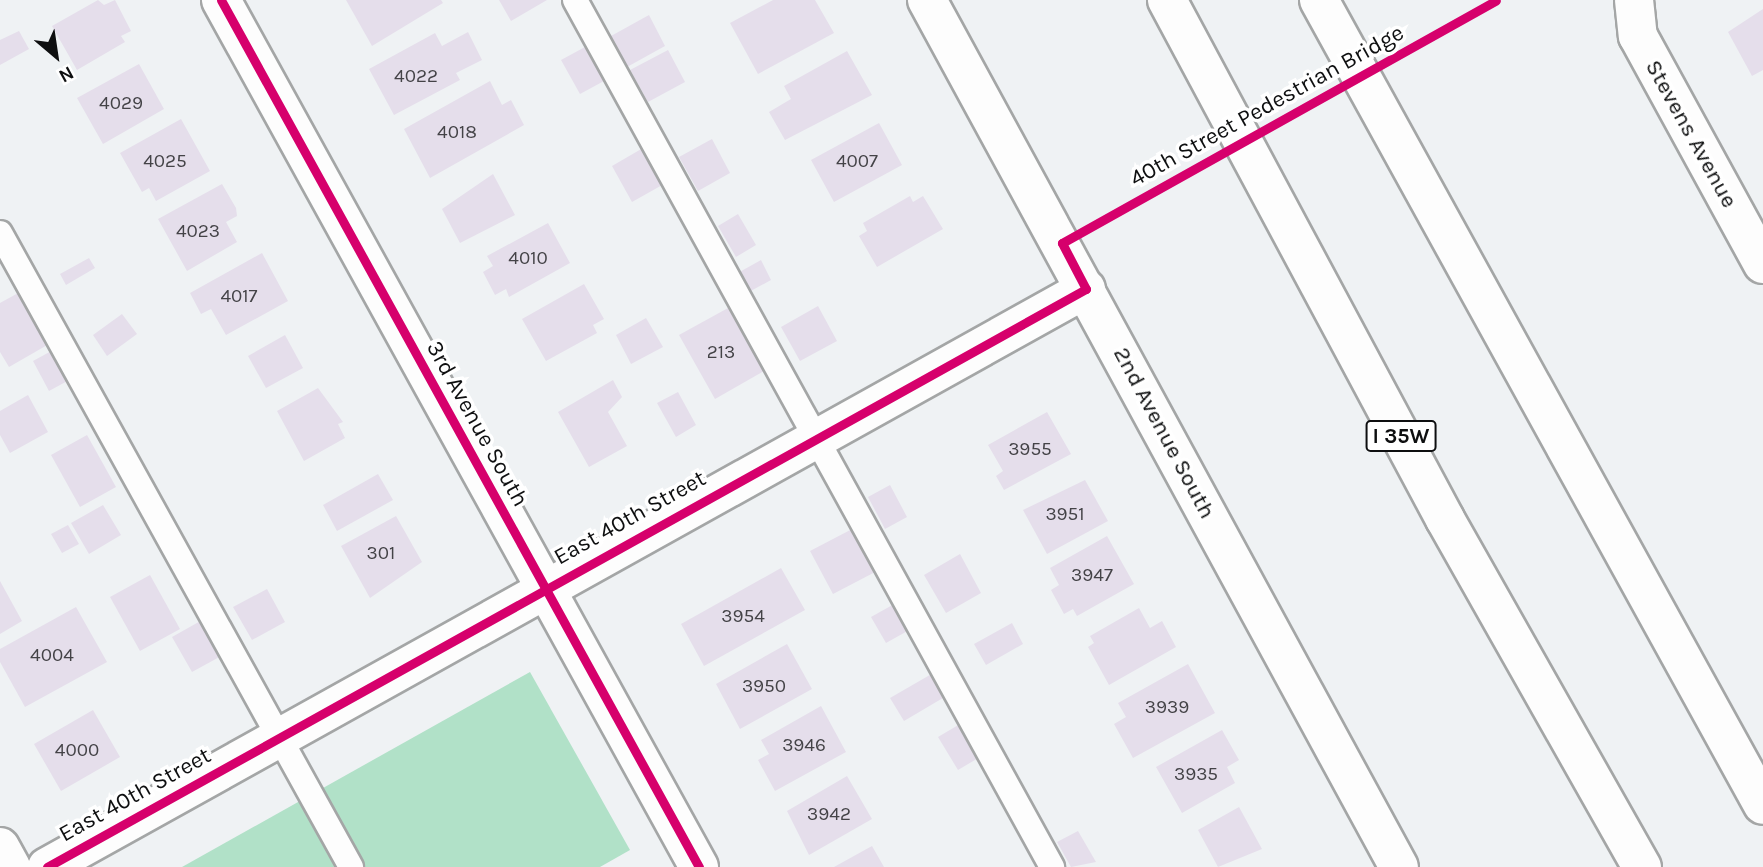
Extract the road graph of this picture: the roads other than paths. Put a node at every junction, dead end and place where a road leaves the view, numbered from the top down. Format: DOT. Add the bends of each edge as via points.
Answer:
graph roads {
  1 [pos="220,0"];
  2 [pos="575,0"];
  3 [pos="927,0"];
  4 [pos="1167,0"];
  5 [pos="1320,0"];
  6 [pos="1633,0"];
  7 [pos="0,233"];
  8 [pos="1763,264"];
  9 [pos="1086,289"];
  10 [pos="817,439"];
  11 [pos="544,586"];
  12 [pos="279,737"];
  13 [pos="1763,805"];
  14 [pos="0,847"];
  15 [pos="11,867"];
  16 [pos="47,867"];
  17 [pos="351,867"];
  18 [pos="699,867"];
  19 [pos="1052,867"];
  20 [pos="1399,867"];
  21 [pos="1642,867"];
  1 -- 11 [label="main road, 3rd Avenue South"];
  2 -- 10 [label="lane"];
  3 -- 9 [label="main road, 2nd Avenue South"];
  4 -- 21 [label="main road, I 35W" via="1445,519"];
  5 -- 13 [label="main road"];
  6 -- 8 [label="main road, Stevens Avenue" via="1638,36"];
  7 -- 12 [label="lane"];
  9 -- 10 [label="main road, East 40th Street"];
  9 -- 20 [label="main road, 2nd Avenue South"];
  10 -- 11 [label="main road, East 40th Street"];
  10 -- 19 [label="lane"];
  11 -- 12 [label="main road, East 40th Street"];
  11 -- 18 [label="main road, 3rd Avenue South"];
  12 -- 16 [label="main road, East 40th Street"];
  12 -- 17 [label="lane"];
  14 -- 15 [label="main road"];
}
